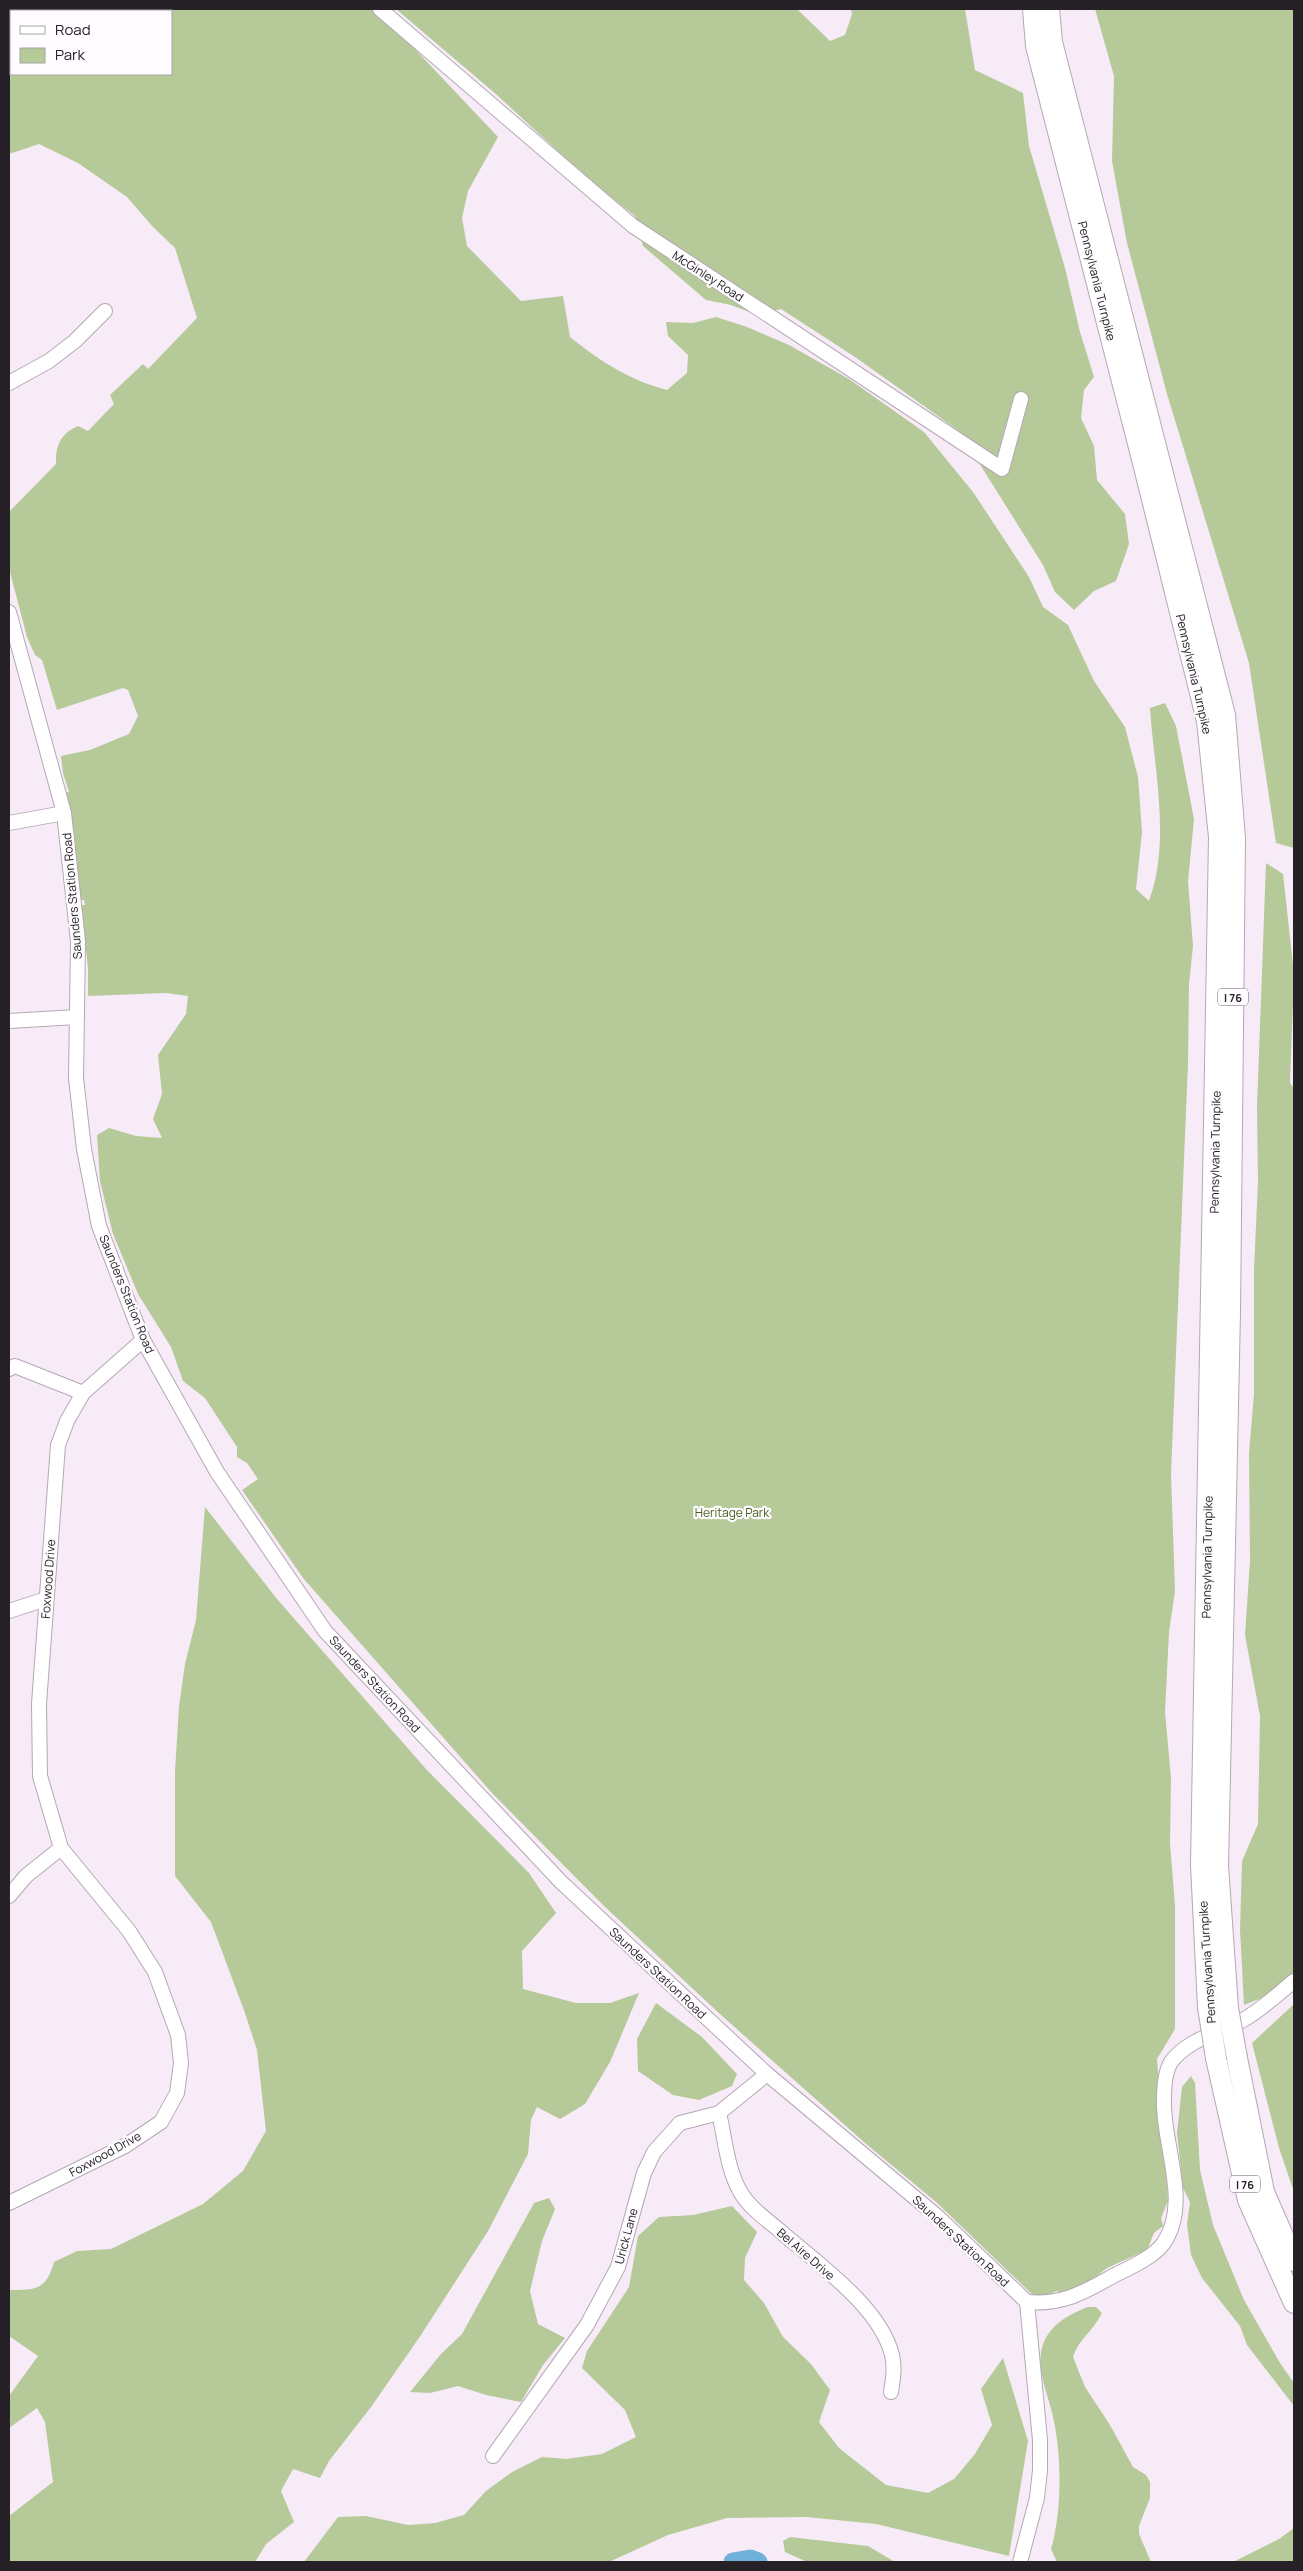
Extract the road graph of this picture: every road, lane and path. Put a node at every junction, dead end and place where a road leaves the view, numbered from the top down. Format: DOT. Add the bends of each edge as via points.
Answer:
graph roads {
  1 [pos="380,9"];
  2 [pos="1033,9"];
  3 [pos="1049,9"];
  4 [pos="105,311"];
  5 [pos="9,383"];
  6 [pos="1021,399"];
  7 [pos="9,615"];
  8 [pos="64,813"];
  9 [pos="9,823"];
  10 [pos="77,1018"];
  11 [pos="9,1021"];
  12 [pos="144,1340"];
  13 [pos="9,1369"];
  14 [pos="83,1393"];
  15 [pos="46,1599"];
  16 [pos="9,1611"];
  17 [pos="61,1848"];
  18 [pos="9,1896"];
  19 [pos="1294,1982"];
  20 [pos="1218,2008"];
  21 [pos="767,2074"];
  22 [pos="719,2113"];
  23 [pos="9,2203"];
  24 [pos="1294,2261"];
  25 [pos="1027,2302"];
  26 [pos="1294,2303"];
  27 [pos="891,2392"];
  28 [pos="493,2456"];
  29 [pos="1020,2562"];
  1 -- 6 [label="street, McGinley Road" via="632,226 1002,469"];
  2 -- 20 [label="highway, Pennsylvania Turnpike / I 76" via="1036,46 1206,721 1219,837 1201,1865"];
  3 -- 20 [label="highway, Pennsylvania Turnpike / I 76" via="1052,42 1226,724 1235,858"];
  4 -- 5 [label="street" via="49,361"];
  7 -- 8 [label="street, Saunders Station Road"];
  8 -- 9 [label="street"];
  8 -- 10 [label="street, Saunders Station Road" via="78,941"];
  10 -- 11 [label="street"];
  10 -- 12 [label="street, Saunders Station Road" via="76,1078 84,1150 99,1226"];
  12 -- 14 [label="street, Foxwood Drive"];
  12 -- 21 [label="street, Saunders Station Road" via="217,1472 325,1631 561,1882"];
  13 -- 14 [label="street" via="15,1366"];
  14 -- 15 [label="street, Foxwood Drive" via="58,1445"];
  15 -- 16 [label="street"];
  15 -- 17 [label="street, Foxwood Drive" via="39,1704 40,1776"];
  17 -- 18 [label="street" via="26,1876"];
  17 -- 23 [label="street, Foxwood Drive" via="129,1931 155,1972 178,2035 181,2063 177,2093 161,2122 125,2146"];
  19 -- 25 [label="street" via="1244,2020 1184,2048 1170,2063 1164,2085 1163,2110 1176,2197 1171,2227 1162,2244 1145,2259 1072,2298 1046,2304"];
  20 -- 24 [label="highway, Pennsylvania Turnpike / I 76, bridge" via="1237,2058 1264,2192"];
  20 -- 26 [label="highway, Pennsylvania Turnpike / I 76, bridge" via="1216,2058 1248,2200"];
  21 -- 22 [label="street, Urick Lane"];
  21 -- 25 [label="street, Saunders Station Road" via="938,2217"];
  22 -- 27 [label="street, Bel Aire Drive" via="732,2172 741,2193 757,2212 865,2308 884,2336 892,2354"];
  22 -- 28 [label="street, Urick Lane" via="680,2123 654,2152 644,2174 618,2267 587,2325"];
  25 -- 29 [label="street" via="1040,2470 1037,2498"];
}
